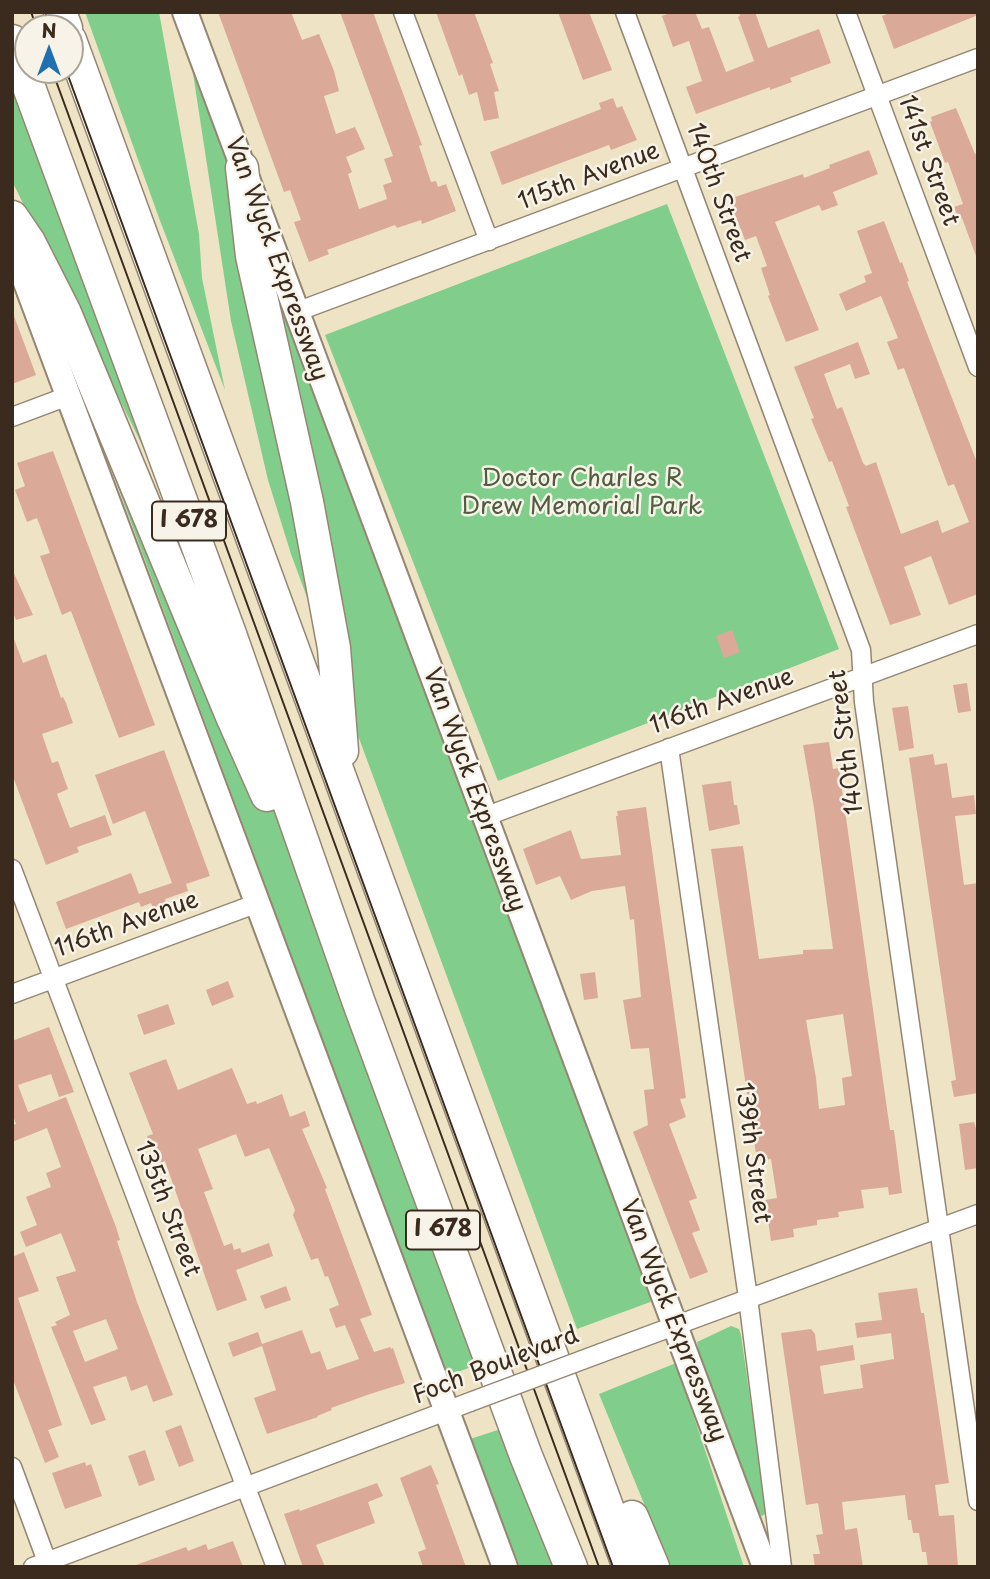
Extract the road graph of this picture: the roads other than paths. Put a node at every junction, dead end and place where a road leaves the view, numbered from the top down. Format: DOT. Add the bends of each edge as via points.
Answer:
graph roads {
  1 [pos="185,12"];
  2 [pos="403,12"];
  3 [pos="625,12"];
  4 [pos="846,12"];
  5 [pos="12,41"];
  6 [pos="978,58"];
  7 [pos="84,78"];
  8 [pos="877,95"];
  9 [pos="242,168"];
  10 [pos="683,168"];
  11 [pos="12,217"];
  12 [pos="489,241"];
  13 [pos="12,245"];
  14 [pos="296,312"];
  15 [pos="978,367"];
  16 [pos="68,396"];
  17 [pos="12,417"];
  18 [pos="978,634"];
  19 [pos="862,676"];
  20 [pos="669,748"];
  21 [pos="346,794"];
  22 [pos="484,817"];
  23 [pos="12,869"];
  24 [pos="258,903"];
  25 [pos="53,979"];
  26 [pos="12,994"];
  27 [pos="359,1003"];
  28 [pos="978,1214"];
  29 [pos="939,1228"];
  30 [pos="748,1298"];
  31 [pos="675,1325"];
  32 [pos="547,1343"];
  33 [pos="447,1412"];
  34 [pos="526,1456"];
  35 [pos="12,1467"];
  36 [pos="246,1487"];
  37 [pos="978,1501"];
  38 [pos="43,1565"];
  39 [pos="276,1567"];
  40 [pos="505,1567"];
  41 [pos="559,1567"];
  42 [pos="571,1567"];
  43 [pos="629,1567"];
  44 [pos="653,1567"];
  45 [pos="765,1567"];
  46 [pos="782,1567"];
  1 -- 9 [label="main road, Van Wyck Expressway"];
  2 -- 12 [label="street"];
  3 -- 10 [label="street, 140th Street"];
  4 -- 8 [label="street, 141st Street"];
  5 -- 27 [label="highway, I 678" via="230,634"];
  6 -- 8 [label="street, 115th Avenue"];
  7 -- 21 [label="highway, I 678"];
  8 -- 10 [label="street, 115th Avenue"];
  8 -- 15 [label="street, 141st Street"];
  9 -- 14 [label="main road, Van Wyck Expressway"];
  9 -- 21 [label="highway" via="252,256 334,648"];
  10 -- 12 [label="street, 115th Avenue"];
  10 -- 19 [label="street, 140th Street" via="861,650"];
  11 -- 27 [label="highway" via="65,313 231,714"];
  12 -- 14 [label="street, 115th Avenue"];
  13 -- 16 [label="main road"];
  14 -- 22 [label="main road, Van Wyck Expressway"];
  16 -- 17 [label="street"];
  16 -- 24 [label="main road"];
  18 -- 19 [label="street, 116th Avenue"];
  19 -- 20 [label="street, 116th Avenue"];
  19 -- 29 [label="street, 140th Street"];
  20 -- 22 [label="street, 116th Avenue"];
  20 -- 30 [label="street, 139th Street"];
  21 -- 32 [label="highway, I 678"];
  22 -- 31 [label="main road, Van Wyck Expressway"];
  23 -- 25 [label="street, 135th Street"];
  24 -- 25 [label="street, 116th Avenue"];
  24 -- 33 [label="main road"];
  25 -- 26 [label="street, 116th Avenue"];
  25 -- 36 [label="street, 135th Street"];
  27 -- 34 [label="highway, I 678"];
  28 -- 29 [label="street, Foch Boulevard"];
  29 -- 30 [label="street, Foch Boulevard"];
  29 -- 37 [label="street, 140th Street"];
  30 -- 31 [label="street, Foch Boulevard"];
  30 -- 46 [label="street, 139th Street"];
  31 -- 33 [label="street, Foch Boulevard, bridge"];
  31 -- 45 [label="main road, Van Wyck Expressway"];
  32 -- 43 [label="highway, I 678"];
  32 -- 44 [label="highway" via="604,1449"];
  33 -- 36 [label="street, Foch Boulevard"];
  33 -- 40 [label="main road"];
  34 -- 41 [label="highway"];
  34 -- 42 [label="highway, I 678"];
  35 -- 38 [label="street"];
  36 -- 38 [label="street, Foch Boulevard"];
  36 -- 39 [label="street, 135th Street"];
}
